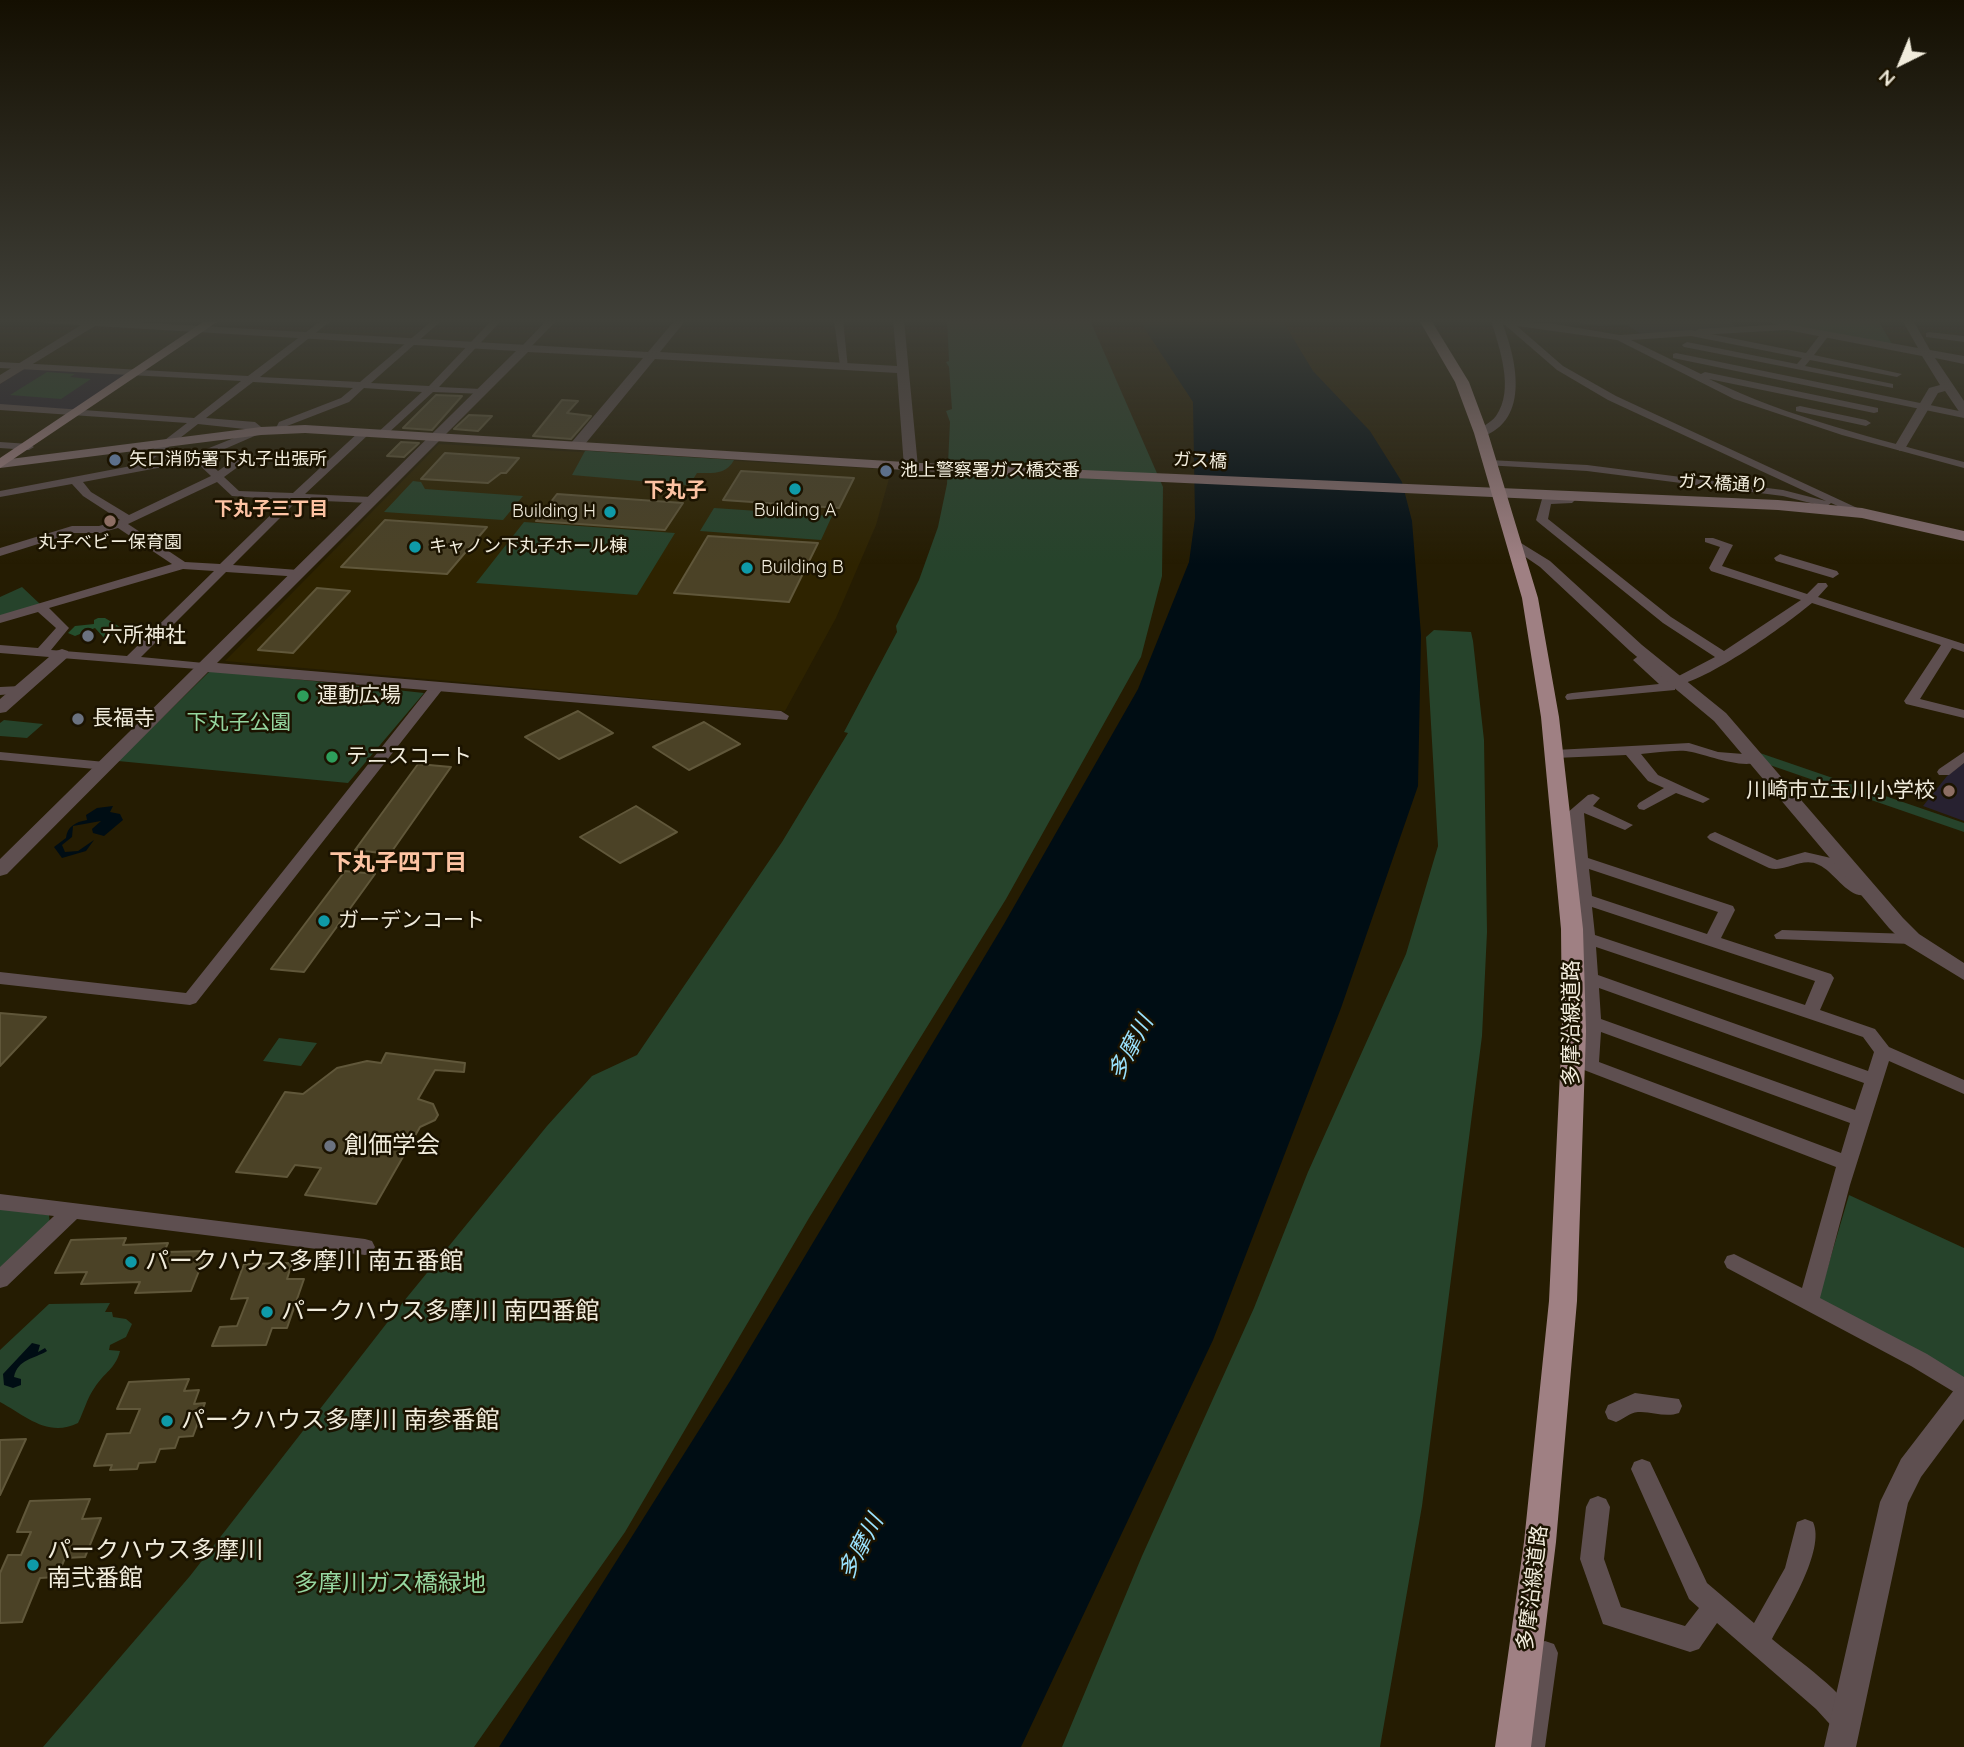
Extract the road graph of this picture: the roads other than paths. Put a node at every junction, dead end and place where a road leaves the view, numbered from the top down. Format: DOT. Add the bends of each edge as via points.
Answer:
graph roads {
  1 [pos="95,402"];
  2 [pos="221,402"];
  3 [pos="341,402"];
  4 [pos="416,402"];
  5 [pos="471,402"];
  6 [pos="613,402"];
  7 [pos="907,402"];
  8 [pos="1469,402"];
  9 [pos="1508,402"];
  10 [pos="1620,402"];
  11 [pos="1756,402"];
  12 [pos="1773,402"];
  13 [pos="1833,402"];
  14 [pos="1880,402"];
  15 [pos="1898,402"];
  16 [pos="1926,402"];
  17 [pos="1770,405"];
  18 [pos="0,407"];
  19 [pos="1923,407"];
  20 [pos="1874,410"];
  21 [pos="78,413"];
  22 [pos="1964,415"];
  23 [pos="196,420"];
  24 [pos="1866,423"];
  25 [pos="280,430"];
  26 [pos="261,431"];
  27 [pos="364,433"];
  28 [pos="1481,433"];
  29 [pos="381,434"];
  30 [pos="1858,436"];
  31 [pos="435,437"];
  32 [pos="167,443"];
  33 [pos="0,445"];
  34 [pos="576,446"];
  35 [pos="29,447"];
  36 [pos="1900,447"];
  37 [pos="249,454"];
  38 [pos="197,457"];
  39 [pos="1489,463"];
  40 [pos="1,465"];
  41 [pos="1964,466"];
  42 [pos="916,467"];
  43 [pos="132,470"];
  44 [pos="216,478"];
  45 [pos="76,481"];
  46 [pos="1477,492"];
  47 [pos="1499,493"];
  48 [pos="0,494"];
  49 [pos="296,496"];
  50 [pos="1573,496"];
  51 [pos="372,500"];
  52 [pos="1834,510"];
  53 [pos="1862,513"];
  54 [pos="124,522"];
  55 [pos="1964,536"];
  56 [pos="1709,540"];
  57 [pos="1516,544"];
  58 [pos="0,552"];
  59 [pos="1780,558"];
  60 [pos="182,565"];
  61 [pos="225,568"];
  62 [pos="298,574"];
  63 [pos="1833,574"];
  64 [pos="1822,586"];
  65 [pos="1811,598"];
  66 [pos="39,606"];
  67 [pos="0,619"];
  68 [pos="1949,643"];
  69 [pos="1964,648"];
  70 [pos="0,649"];
  71 [pos="41,653"];
  72 [pos="62,654"];
  73 [pos="1724,656"];
  74 [pos="1646,657"];
  75 [pos="131,660"];
  76 [pos="204,667"];
  77 [pos="1677,681"];
  78 [pos="437,687"];
  79 [pos="21,690"];
  80 [pos="0,691"];
  81 [pos="1572,697"];
  82 [pos="0,708"];
  83 [pos="1964,714"];
  84 [pos="781,716"];
  85 [pos="1630,750"];
  86 [pos="1555,754"];
  87 [pos="0,756"];
  88 [pos="1964,756"];
  89 [pos="1756,759"];
  90 [pos="105,766"];
  91 [pos="1944,772"];
  92 [pos="1675,787"];
  93 [pos="1703,799"];
  94 [pos="1644,806"];
  95 [pos="1578,807"];
  96 [pos="1625,825"];
  97 [pos="1715,837"];
  98 [pos="1581,861"];
  99 [pos="0,870"];
  100 [pos="1867,889"];
  101 [pos="1577,897"];
  102 [pos="1782,935"];
  103 [pos="1586,937"];
  104 [pos="1912,939"];
  105 [pos="1712,940"];
  106 [pos="1964,973"];
  107 [pos="0,978"];
  108 [pos="1589,978"];
  109 [pos="1810,1014"];
  110 [pos="1592,1022"];
  111 [pos="1883,1051"];
  112 [pos="1874,1080"];
  113 [pos="1964,1087"];
  114 [pos="1861,1120"];
  115 [pos="1847,1163"];
  116 [pos="0,1202"];
  117 [pos="73,1211"];
  118 [pos="365,1247"];
  119 [pos="1734,1262"];
  120 [pos="0,1280"];
  121 [pos="1809,1300"];
  122 [pos="1964,1389"];
  123 [pos="1964,1398"];
  124 [pos="1671,1406"];
  125 [pos="1616,1412"];
  126 [pos="1642,1469"];
  127 [pos="1598,1507"];
  128 [pos="1805,1530"];
  129 [pos="1715,1606"];
  130 [pos="1757,1642"];
  131 [pos="1545,1653"];
  132 [pos="1843,1735"];
  133 [pos="1513,1747"];
  134 [pos="1532,1747"];
  1 -- 21 [label="main road"];
  2 -- 23 [label="street"];
  3 -- 25 [label="street" via="283,424"];
  4 -- 29 [label="street"];
  5 -- 31 [label="street"];
  6 -- 34 [label="street"];
  7 -- 42 [label="street"];
  8 -- 28 [label="main road, 多摩沿線道路"];
  9 -- 28 [label="street" via="1498,424"];
  10 -- 53 [label="street"];
  11 -- 17 [label="street"];
  12 -- 17 [label="street"];
  13 -- 20 [label="street"];
  14 -- 20 [label="street"];
  15 -- 19 [label="street"];
  16 -- 19 [label="street"];
  17 -- 24 [label="street"];
  17 -- 30 [label="street"];
  18 -- 21 [label="street"];
  19 -- 22 [label="street"];
  19 -- 36 [label="street"];
  20 -- 24 [label="street"];
  21 -- 23 [label="street"];
  21 -- 35 [label="main road"];
  23 -- 26 [label="street" via="255,425"];
  23 -- 32 [label="street"];
  24 -- 30 [label="street"];
  25 -- 26 [label="main road, ガス橋"];
  25 -- 27 [label="main road, ガス橋"];
  26 -- 32 [label="main road, ガス橋"];
  26 -- 38 [label="street"];
  27 -- 29 [label="main road, ガス橋"];
  27 -- 49 [label="street"];
  28 -- 39 [label="main road, 多摩沿線道路"];
  29 -- 31 [label="main road, ガス橋"];
  30 -- 36 [label="street"];
  31 -- 34 [label="main road, ガス橋"];
  31 -- 51 [label="street"];
  32 -- 40 [label="main road, ガス橋"];
  32 -- 43 [label="street"];
  33 -- 35 [label="street"];
  34 -- 42 [label="main road, ガス橋"];
  35 -- 40 [label="main road"];
  36 -- 41 [label="street"];
  37 -- 44 [label="street"];
  38 -- 43 [label="street"];
  38 -- 44 [label="street"];
  39 -- 47 [label="main road, 多摩沿線道路"];
  39 -- 52 [label="street" via="1587,468 1772,492 1823,503"];
  42 -- 46 [label="main road, ガス橋"];
  43 -- 45 [label="street"];
  44 -- 49 [label="street" via="236,494"];
  44 -- 54 [label="street"];
  45 -- 48 [label="street"];
  45 -- 54 [label="street"];
  46 -- 47 [label="main road, ガス橋通り"];
  47 -- 50 [label="main road, ガス橋通り"];
  47 -- 57 [label="main road, 多摩沿線道路"];
  49 -- 51 [label="street"];
  49 -- 61 [label="street"];
  50 -- 52 [label="main road, ガス橋通り"];
  50 -- 73 [label="street" via="1568,501 1546,501 1542,520 1667,620"];
  51 -- 62 [label="street"];
  52 -- 53 [label="main road, ガス橋通り"];
  53 -- 55 [label="main road, ガス橋通り"];
  54 -- 58 [label="street" via="100,530 72,529"];
  54 -- 60 [label="street"];
  56 -- 65 [label="street" via="1727,545 1715,568"];
  57 -- 74 [label="street" via="1545,564"];
  57 -- 86 [label="main road, 多摩沿線道路" via="1530,598"];
  59 -- 63 [label="street"];
  60 -- 61 [label="street"];
  60 -- 66 [label="street"];
  61 -- 62 [label="street"];
  61 -- 75 [label="street"];
  62 -- 76 [label="street"];
  64 -- 65 [label="street"];
  65 -- 68 [label="street"];
  65 -- 73 [label="street"];
  66 -- 67 [label="street"];
  66 -- 71 [label="street" via="63,628"];
  68 -- 69 [label="street"];
  68 -- 83 [label="street" via="1911,701"];
  70 -- 71 [label="street"];
  71 -- 72 [label="street"];
  72 -- 75 [label="street"];
  72 -- 79 [label="street"];
  73 -- 77 [label="street" via="1697,675"];
  74 -- 77 [label="street"];
  74 -- 81 [label="street" via="1640,660 1670,687"];
  75 -- 76 [label="street"];
  76 -- 78 [label="street"];
  76 -- 90 [label="street"];
  77 -- 89 [label="street" via="1720,717"];
  78 -- 84 [label="street"];
  78 -- 107 [label="street" via="190,999"];
  79 -- 80 [label="street"];
  79 -- 82 [label="street"];
  85 -- 86 [label="street"];
  85 -- 89 [label="street" via="1689,747 1716,756"];
  85 -- 92 [label="street" via="1653,778"];
  86 -- 95 [label="main road, 多摩沿線道路"];
  87 -- 90 [label="street"];
  88 -- 91 [label="street"];
  89 -- 100 [label="street"];
  90 -- 99 [label="street"];
  92 -- 93 [label="street"];
  92 -- 94 [label="street"];
  95 -- 96 [label="street"];
  95 -- 98 [label="street"];
  95 -- 101 [label="main road, 多摩沿線道路"];
  97 -- 100 [label="street" via="1775,865 1805,857 1825,861 1856,889"];
  98 -- 101 [label="street"];
  98 -- 105 [label="street" via="1727,910"];
  100 -- 104 [label="street"];
  101 -- 103 [label="street"];
  101 -- 105 [label="street"];
  101 -- 133 [label="main road, 多摩沿線道路" via="1563,1301 1540,1542"];
  102 -- 104 [label="street"];
  103 -- 108 [label="street"];
  103 -- 109 [label="street"];
  104 -- 106 [label="street"];
  105 -- 109 [label="street" via="1825,978"];
  108 -- 110 [label="street"];
  108 -- 112 [label="street"];
  109 -- 111 [label="street" via="1869,1033"];
  110 -- 114 [label="street"];
  110 -- 115 [label="street" via="1590,1065"];
  111 -- 112 [label="street"];
  111 -- 113 [label="street"];
  112 -- 114 [label="street"];
  114 -- 115 [label="street"];
  115 -- 121 [label="street"];
  116 -- 117 [label="street"];
  117 -- 118 [label="street"];
  117 -- 120 [label="street"];
  119 -- 121 [label="street"];
  121 -- 122 [label="street"];
  123 -- 132 [label="street" via="1912,1468 1894,1502"];
  124 -- 125 [label="street" via="1632,1402"];
  126 -- 129 [label="street" via="1698,1591"];
  127 -- 129 [label="street" via="1592,1559 1612,1616 1690,1640"];
  128 -- 130 [label="street" via="1796,1571"];
  129 -- 130 [label="street"];
  130 -- 132 [label="street" via="1825,1700"];
  131 -- 134 [label="street"];
}
